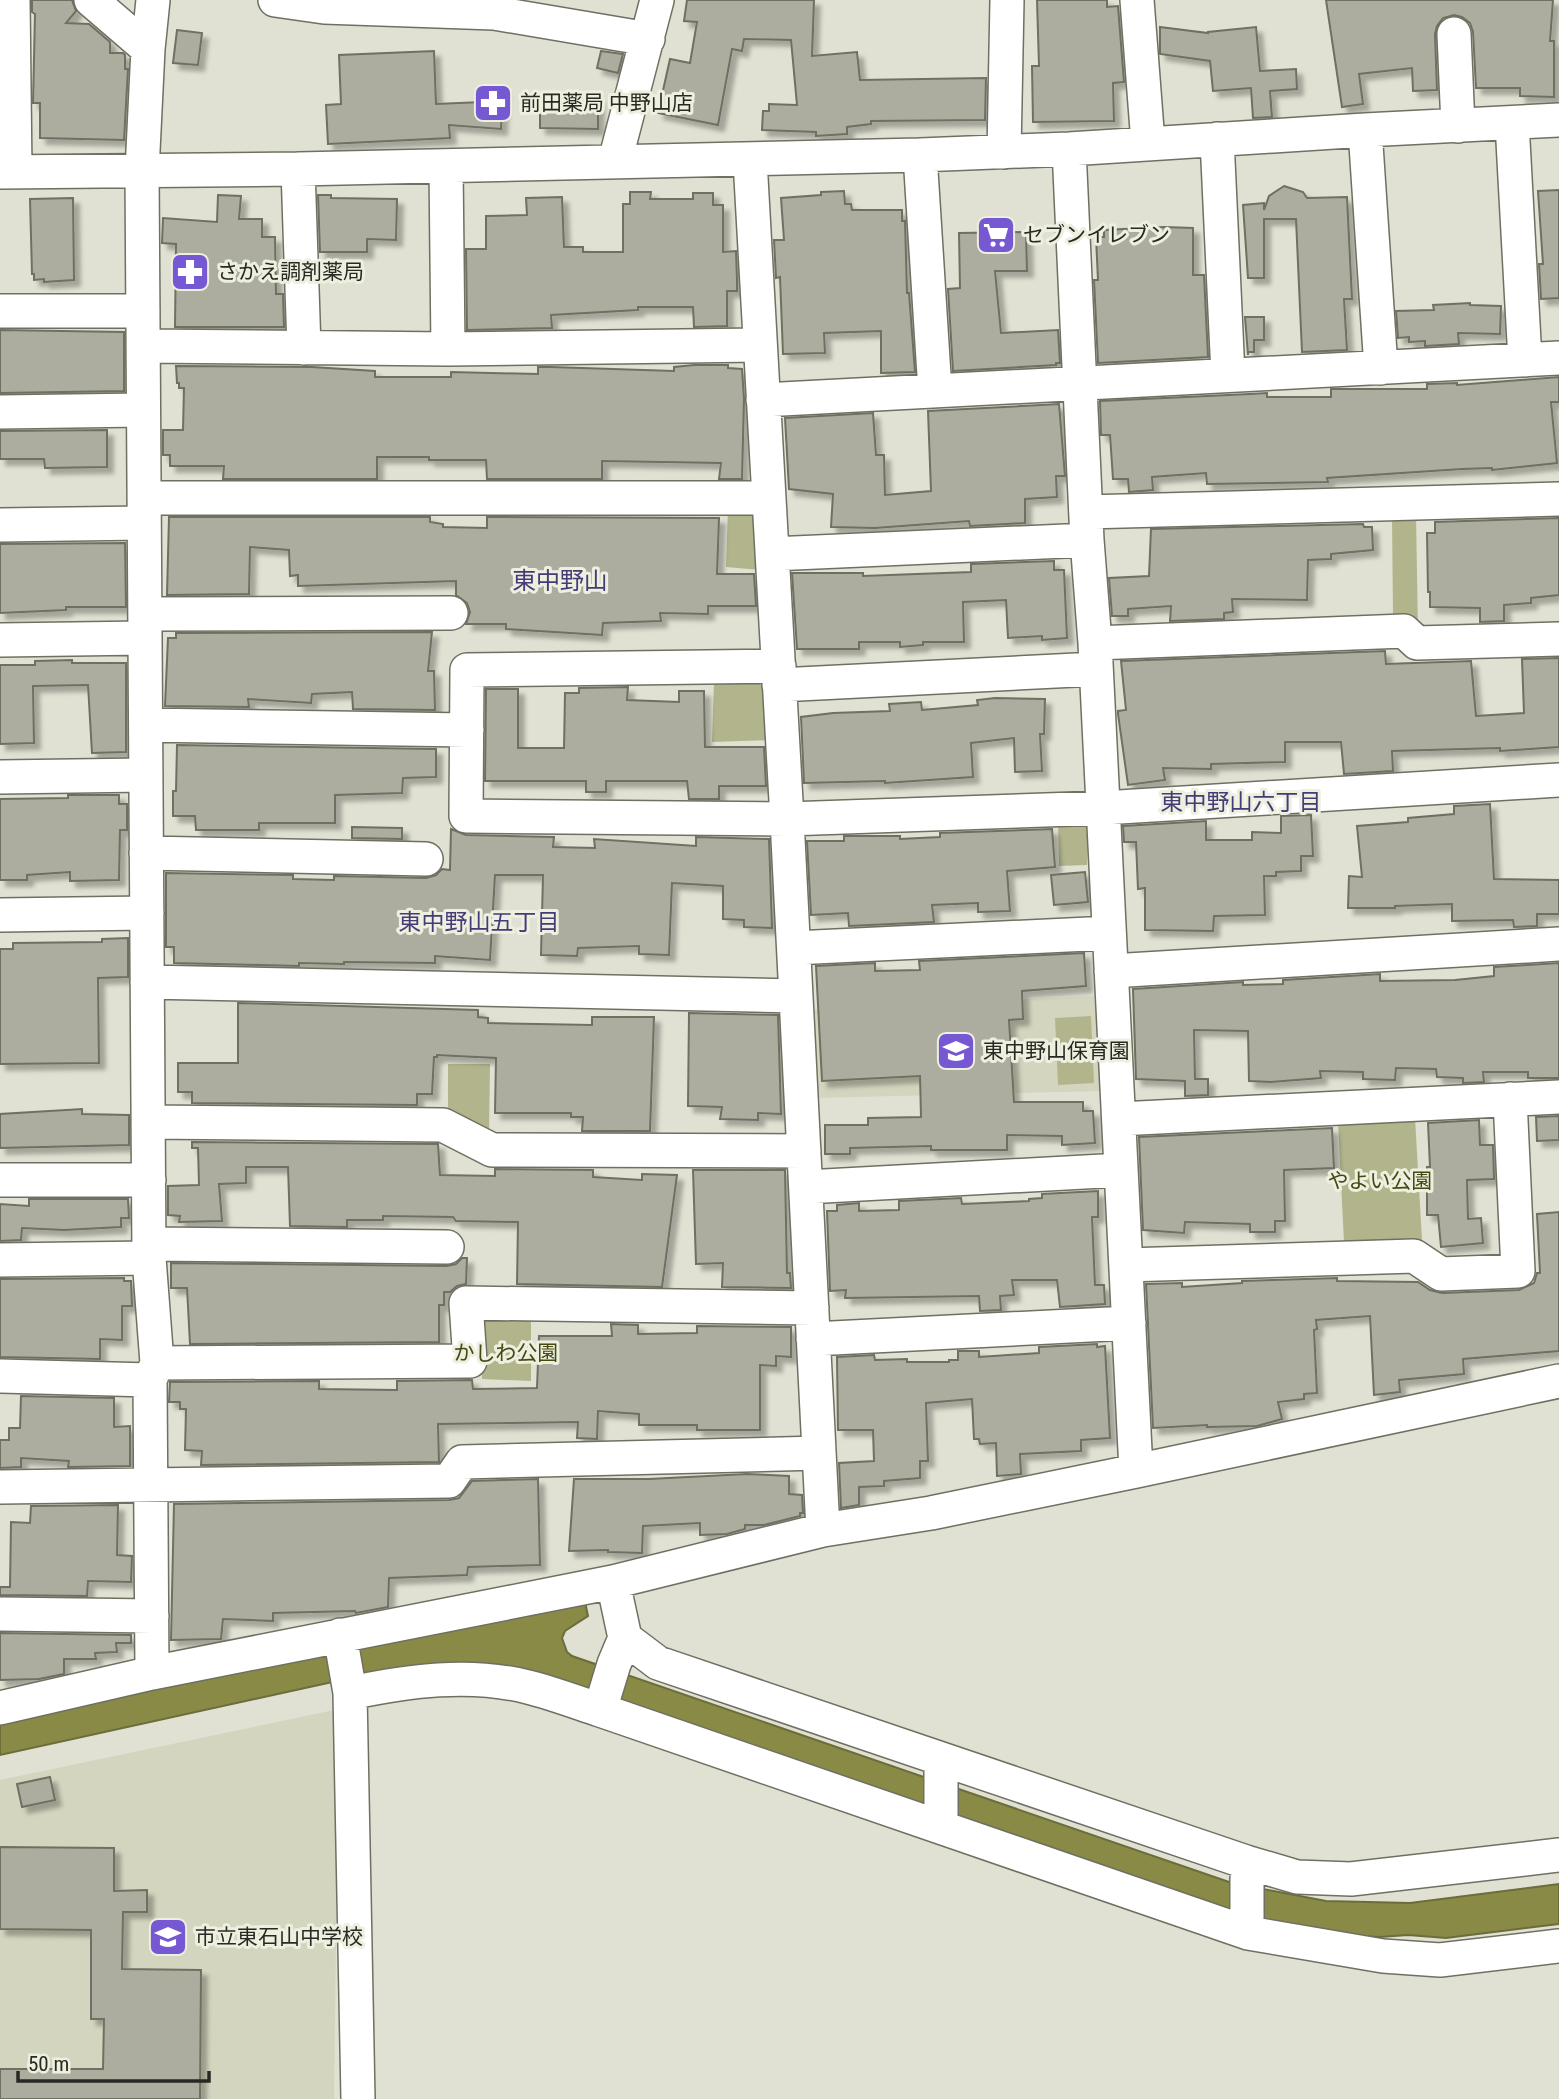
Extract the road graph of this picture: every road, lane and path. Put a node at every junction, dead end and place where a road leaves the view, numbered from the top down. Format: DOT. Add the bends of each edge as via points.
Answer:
graph roads {
  1 [pos="13,0"];
  2 [pos="91,0"];
  3 [pos="153,0"];
  4 [pos="275,0"];
  5 [pos="657,0"];
  6 [pos="1007,0"];
  7 [pos="1138,0"];
  8 [pos="1454,34"];
  9 [pos="648,39"];
  10 [pos="148,50"];
  11 [pos="1559,120"];
  12 [pos="1512,123"];
  13 [pos="1458,126"];
  14 [pos="1365,130"];
  15 [pos="1216,139"];
  16 [pos="1148,143"];
  17 [pos="1069,149"];
  18 [pos="1004,152"];
  19 [pos="920,155"];
  20 [pos="615,160"];
  21 [pos="750,160"];
  22 [pos="446,166"];
  23 [pos="298,169"];
  24 [pos="142,171"];
  25 [pos="7,172"];
  26 [pos="0,311"];
  27 [pos="143,311"];
  28 [pos="760,345"];
  29 [pos="143,346"];
  30 [pos="304,348"];
  31 [pos="448,349"];
  32 [pos="1559,358"];
  33 [pos="1525,360"];
  34 [pos="1381,368"];
  35 [pos="1228,375"];
  36 [pos="1081,382"];
  37 [pos="935,391"];
  38 [pos="763,400"];
  39 [pos="143,410"];
  40 [pos="0,412"];
  41 [pos="769,498"];
  42 [pos="1559,499"];
  43 [pos="144,510"];
  44 [pos="0,525"];
  45 [pos="1086,526"];
  46 [pos="772,554"];
  47 [pos="451,613"];
  48 [pos="145,626"];
  49 [pos="0,639"];
  50 [pos="1559,639"];
  51 [pos="1096,656"];
  52 [pos="779,675"];
  53 [pos="146,726"];
  54 [pos="467,730"];
  55 [pos="146,775"];
  56 [pos="0,777"];
  57 [pos="1559,780"];
  58 [pos="1103,808"];
  59 [pos="787,819"];
  60 [pos="146,853"];
  61 [pos="426,859"];
  62 [pos="147,913"];
  63 [pos="0,915"];
  64 [pos="1109,933"];
  65 [pos="1559,944"];
  66 [pos="794,948"];
  67 [pos="1111,971"];
  68 [pos="148,982"];
  69 [pos="796,996"];
  70 [pos="1559,1097"];
  71 [pos="1510,1099"];
  72 [pos="1119,1119"];
  73 [pos="149,1122"];
  74 [pos="804,1151"];
  75 [pos="1121,1170"];
  76 [pos="0,1180"];
  77 [pos="149,1180"];
  78 [pos="806,1188"];
  79 [pos="447,1247"];
  80 [pos="149,1251"];
  81 [pos="0,1260"];
  82 [pos="1126,1265"];
  83 [pos="812,1323"];
  84 [pos="1129,1323"];
  85 [pos="154,1372"];
  86 [pos="0,1376"];
  87 [pos="1559,1381"];
  88 [pos="819,1453"];
  89 [pos="1136,1471"];
  90 [pos="151,1484"];
  91 [pos="0,1487"];
  92 [pos="823,1530"];
  93 [pos="613,1582"];
  94 [pos="0,1614"];
  95 [pos="152,1616"];
  96 [pos="340,1640"];
  97 [pos="620,1651"];
  98 [pos="152,1673"];
  99 [pos="349,1687"];
  100 [pos="601,1706"];
  101 [pos="0,1708"];
  102 [pos="940,1767"];
  103 [pos="941,1823"];
  104 [pos="1559,1855"];
  105 [pos="1247,1878"];
  106 [pos="1247,1926"];
  107 [pos="1559,1946"];
  108 [pos="358,2099"];
  1 -- 25 [label="street"];
  2 -- 10 [label="street"];
  3 -- 10 [label="street"];
  4 -- 9 [label="street" via="324,7 494,13"];
  5 -- 9 [label="street"];
  6 -- 18 [label="street"];
  7 -- 16 [label="street"];
  8 -- 13 [label="street"];
  9 -- 20 [label="street"];
  10 -- 24 [label="street"];
  11 -- 12 [label="street"];
  12 -- 13 [label="street"];
  12 -- 33 [label="street"];
  13 -- 14 [label="street"];
  14 -- 15 [label="street"];
  14 -- 34 [label="street"];
  15 -- 16 [label="street"];
  15 -- 35 [label="street"];
  16 -- 17 [label="street"];
  17 -- 18 [label="street"];
  17 -- 36 [label="street"];
  18 -- 19 [label="street"];
  19 -- 21 [label="street"];
  19 -- 37 [label="street"];
  20 -- 21 [label="street"];
  20 -- 22 [label="street"];
  21 -- 28 [label="street"];
  22 -- 23 [label="street"];
  22 -- 31 [label="street"];
  23 -- 24 [label="street"];
  23 -- 30 [label="street"];
  24 -- 25 [label="street"];
  24 -- 27 [label="street"];
  26 -- 27 [label="street"];
  27 -- 29 [label="street"];
  28 -- 31 [label="street"];
  28 -- 38 [label="street"];
  29 -- 30 [label="street"];
  29 -- 39 [label="street"];
  30 -- 31 [label="street"];
  32 -- 33 [label="street"];
  33 -- 34 [label="street"];
  34 -- 35 [label="street"];
  35 -- 36 [label="street"];
  36 -- 37 [label="street"];
  36 -- 45 [label="street"];
  37 -- 38 [label="street"];
  38 -- 41 [label="street"];
  39 -- 40 [label="street"];
  39 -- 43 [label="street"];
  41 -- 43 [label="street"];
  41 -- 46 [label="street"];
  42 -- 45 [label="street"];
  43 -- 44 [label="street"];
  43 -- 48 [label="street"];
  45 -- 46 [label="street"];
  45 -- 51 [label="street"];
  46 -- 52 [label="street"];
  47 -- 48 [label="street"];
  48 -- 49 [label="street"];
  48 -- 53 [label="street"];
  50 -- 51 [label="street" via="1417,643 1405,631"];
  51 -- 52 [label="street"];
  51 -- 58 [label="street"];
  52 -- 54 [label="street" via="467,670"];
  52 -- 59 [label="street"];
  53 -- 54 [label="street"];
  53 -- 55 [label="street"];
  54 -- 59 [label="street" via="466,816"];
  55 -- 56 [label="street"];
  55 -- 60 [label="street"];
  57 -- 58 [label="street"];
  58 -- 59 [label="street"];
  58 -- 64 [label="street"];
  59 -- 66 [label="street"];
  60 -- 61 [label="street"];
  60 -- 62 [label="street"];
  62 -- 63 [label="street"];
  62 -- 68 [label="street"];
  64 -- 66 [label="street"];
  64 -- 67 [label="street"];
  65 -- 67 [label="street"];
  66 -- 69 [label="street"];
  67 -- 72 [label="street"];
  68 -- 69 [label="street"];
  68 -- 73 [label="street"];
  69 -- 74 [label="street"];
  70 -- 71 [label="street"];
  71 -- 72 [label="street"];
  71 -- 82 [label="street" via="1518,1271 1441,1274 1415,1256"];
  72 -- 75 [label="street"];
  73 -- 74 [label="street" via="443,1125 492,1150"];
  73 -- 77 [label="street"];
  74 -- 78 [label="street"];
  75 -- 78 [label="street"];
  75 -- 82 [label="street"];
  76 -- 77 [label="street"];
  77 -- 80 [label="street"];
  78 -- 83 [label="street"];
  79 -- 80 [label="street"];
  80 -- 81 [label="street"];
  80 -- 85 [label="street"];
  82 -- 84 [label="street"];
  83 -- 84 [label="street"];
  83 -- 85 [label="street" via="466,1303 470,1361"];
  83 -- 88 [label="street"];
  84 -- 89 [label="street"];
  85 -- 86 [label="street"];
  85 -- 90 [label="street"];
  87 -- 89 [label="street"];
  88 -- 90 [label="street" via="462,1462 449,1481"];
  88 -- 92 [label="street"];
  89 -- 92 [label="street"];
  90 -- 91 [label="street"];
  90 -- 95 [label="street"];
  92 -- 93 [label="street"];
  93 -- 96 [label="street"];
  93 -- 97 [label="street"];
  94 -- 95 [label="street"];
  95 -- 98 [label="street"];
  96 -- 98 [label="street"];
  96 -- 99 [label="street"];
  97 -- 100 [label="street"];
  97 -- 102 [label="street"];
  98 -- 101 [label="street"];
  99 -- 100 [label="street" via="493,1681"];
  99 -- 108 [label="street"];
  100 -- 103 [label="street"];
  102 -- 103 [label="street"];
  102 -- 104 [label="street" via="1297,1877 1351,1879"];
  103 -- 107 [label="street" via="1272,1938 1383,1956 1440,1959"];
  105 -- 106 [label="street"];
}
